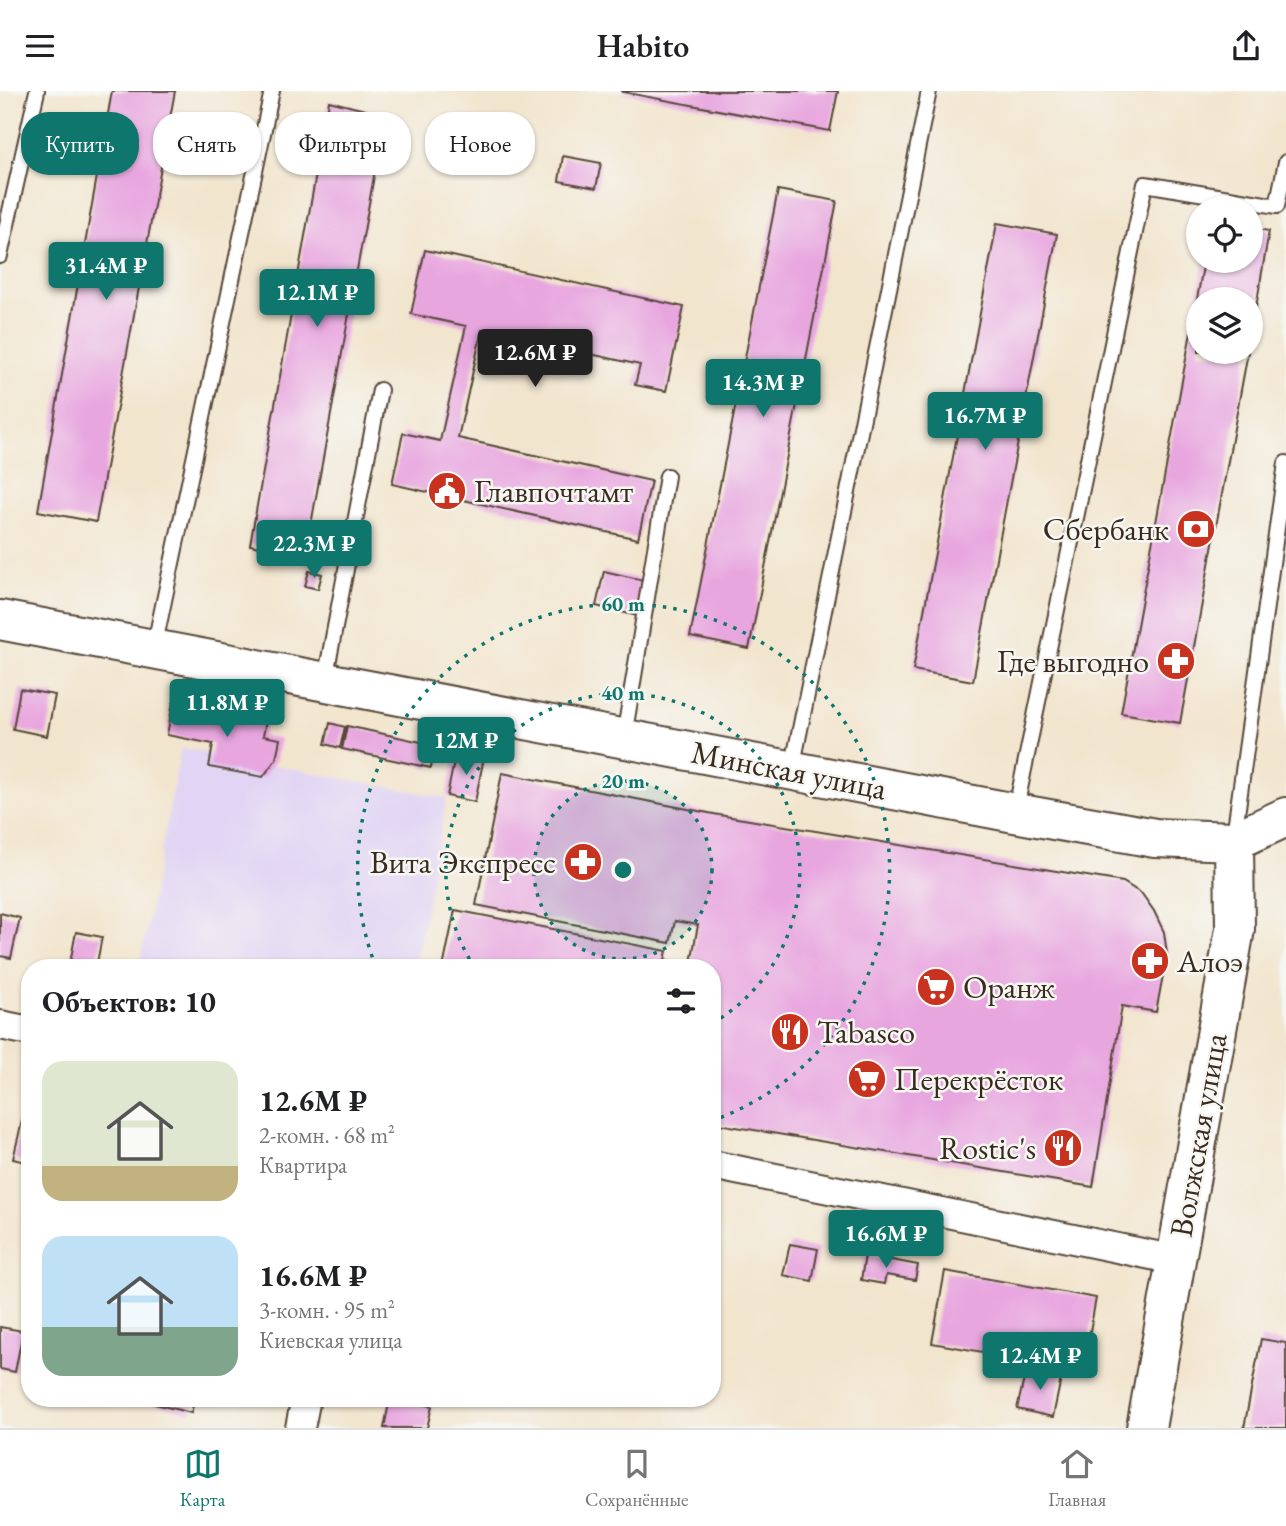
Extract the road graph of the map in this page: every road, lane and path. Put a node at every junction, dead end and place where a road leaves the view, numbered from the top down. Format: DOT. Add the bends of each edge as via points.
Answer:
graph roads {
  1 [pos="37,91"];
  2 [pos="272,91"];
  3 [pos="929,91"];
  4 [pos="1286,162"];
  5 [pos="0,256"];
  6 [pos="380,390"];
  7 [pos="1286,463"];
  8 [pos="667,477"];
  9 [pos="0,620"];
  10 [pos="154,649"];
  11 [pos="325,682"];
  12 [pos="624,739"];
  13 [pos="792,771"];
  14 [pos="1015,813"];
  15 [pos="1286,817"];
  16 [pos="1234,841"];
  17 [pos="0,1025"];
  18 [pos="21,1029"];
  19 [pos="721,1167"];
  20 [pos="1175,1260"];
  21 [pos="304,1407"];
  22 [pos="1151,1427"];
  23 [pos="300,1428"];
  1 -- 5 [label="lane"];
  2 -- 10 [label="lane"];
  3 -- 13 [label="lane"];
  4 -- 14 [label="lane" via="1277,206 1145,184"];
  6 -- 11 [label="lane"];
  7 -- 16 [label="lane"];
  8 -- 12 [label="lane"];
  9 -- 10 [label="main road, Минская улица"];
  10 -- 11 [label="main road, Минская улица"];
  11 -- 12 [label="main road, Минская улица"];
  12 -- 13 [label="main road, Минская улица"];
  13 -- 14 [label="main road, Минская улица"];
  14 -- 16 [label="main road, Минская улица" via="1155,838"];
  15 -- 16 [label="main road, Минская улица"];
  16 -- 20 [label="main road, Волжская улица" via="1235,929"];
  17 -- 18 [label="street"];
  19 -- 20 [label="street"];
  20 -- 22 [label="main road, Волжская улица"];
  21 -- 23 [label="street"];
}
